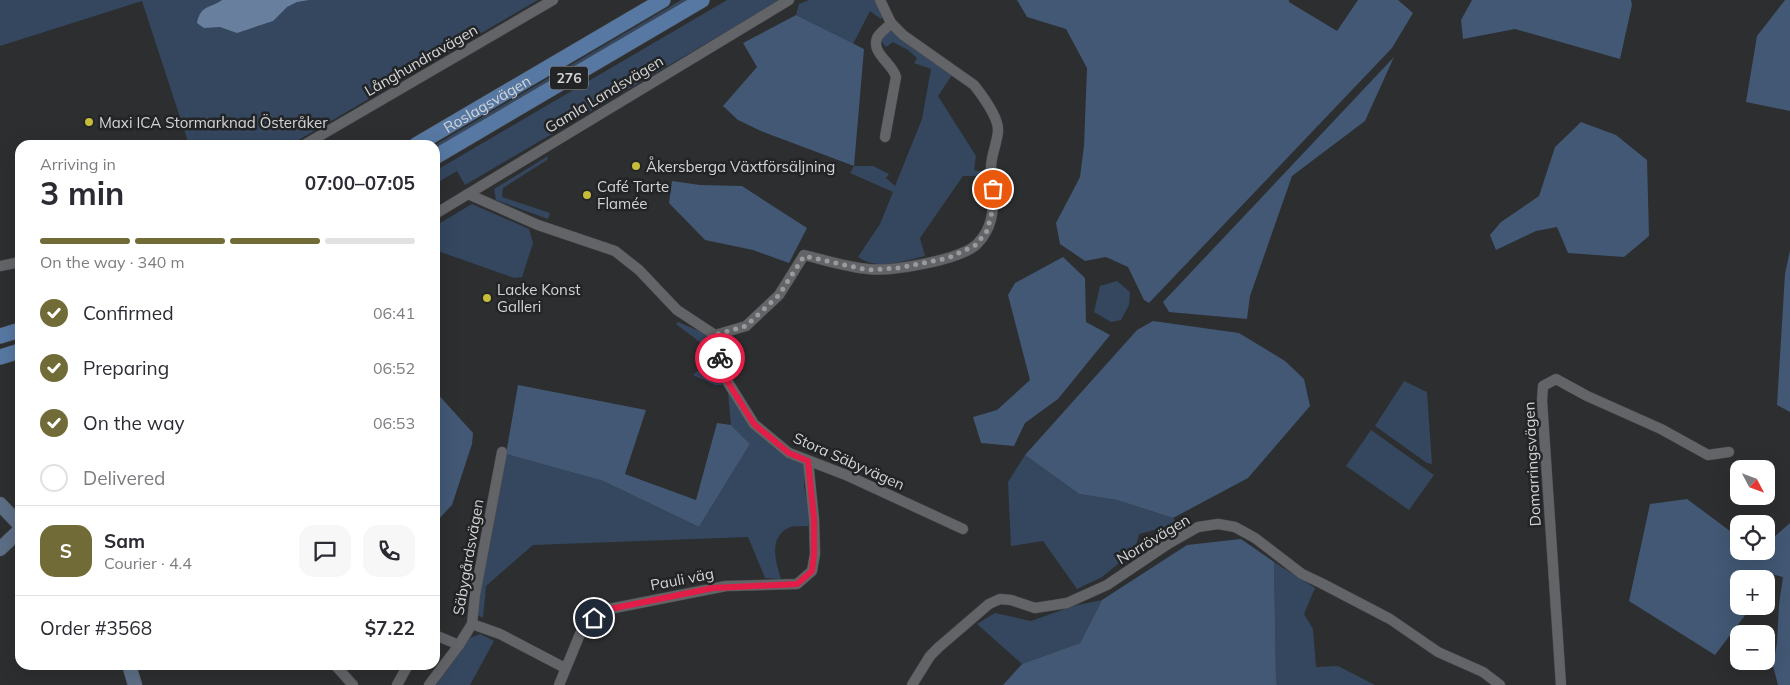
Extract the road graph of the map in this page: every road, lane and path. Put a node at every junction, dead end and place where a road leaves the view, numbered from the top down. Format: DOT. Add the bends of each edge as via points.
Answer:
graph roads {
  1 [pos="553,0"];
  2 [pos="663,0"];
  3 [pos="702,0"];
  4 [pos="789,0"];
  5 [pos="880,0"];
  6 [pos="891,24"];
  7 [pos="884,137"];
  8 [pos="313,140"];
  9 [pos="425,140"];
  10 [pos="440,154"];
  11 [pos="468,194"];
  12 [pos="440,211"];
  13 [pos="15,263"];
  14 [pos="0,266"];
  15 [pos="15,332"];
  16 [pos="715,335"];
  17 [pos="0,336"];
  18 [pos="15,352"];
  19 [pos="0,356"];
  20 [pos="502,452"];
  21 [pos="1728,452"];
  22 [pos="808,461"];
  23 [pos="0,504"];
  24 [pos="15,520"];
  25 [pos="963,529"];
  26 [pos="15,535"];
  27 [pos="0,549"];
  28 [pos="472,624"];
  29 [pos="440,637"];
  30 [pos="459,645"];
  31 [pos="565,668"];
  32 [pos="130,670"];
  33 [pos="340,670"];
  34 [pos="405,670"];
  35 [pos="136,685"];
  36 [pos="353,685"];
  37 [pos="397,685"];
  38 [pos="429,685"];
  39 [pos="559,685"];
  40 [pos="912,685"];
  41 [pos="1500,685"];
  42 [pos="1561,685"];
  1 -- 8 [label="street, Långhundravägen"];
  2 -- 9 [label="main road, Roslagsvägen / 276"];
  3 -- 10 [label="main road, Roslagsvägen / 276"];
  4 -- 11 [label="street, Gamla Landsvägen"];
  5 -- 6 [label="street"];
  6 -- 7 [label="street" via="876,43 880,55 896,77"];
  6 -- 16 [label="street" via="974,85 995,121 998,130 992,153 992,212 987,231 976,245 948,258 898,268 868,270 804,256 746,326"];
  11 -- 12 [label="street, Gamla Landsvägen"];
  11 -- 16 [label="street" via="538,225 615,251 640,270 677,310"];
  13 -- 14 [label="street"];
  15 -- 17 [label="main road"];
  16 -- 22 [label="street, Stora Säbyvägen" via="724,376 754,424 789,453"];
  18 -- 19 [label="main road"];
  20 -- 28 [label="street, Säbygårdsvägen"];
  21 -- 42 [label="street, Domarringsvägen" via="1708,455 1556,379 1543,386"];
  22 -- 25 [label="street, Stora Säbyvägen"];
  22 -- 31 [label="street, Pauli väg" via="814,554 812,571 808,576 797,584 726,586 610,609 594,618 580,634"];
  23 -- 24 [label="street"];
  26 -- 27 [label="street"];
  28 -- 30 [label="street, Säbygårdsvägen"];
  28 -- 31 [label="street" via="500,634"];
  29 -- 30 [label="street"];
  30 -- 38 [label="street, Säbygårdsvägen"];
  31 -- 39 [label="street, Pauli väg"];
  32 -- 35 [label="street"];
  33 -- 36 [label="street"];
  34 -- 37 [label="street"];
  40 -- 41 [label="street, Norrövägen" via="930,656 989,604 1000,599 1035,608 1068,603 1107,585 1198,528 1218,524 1235,527 1255,538 1302,574 1390,619 1438,652 1483,672"];
}
